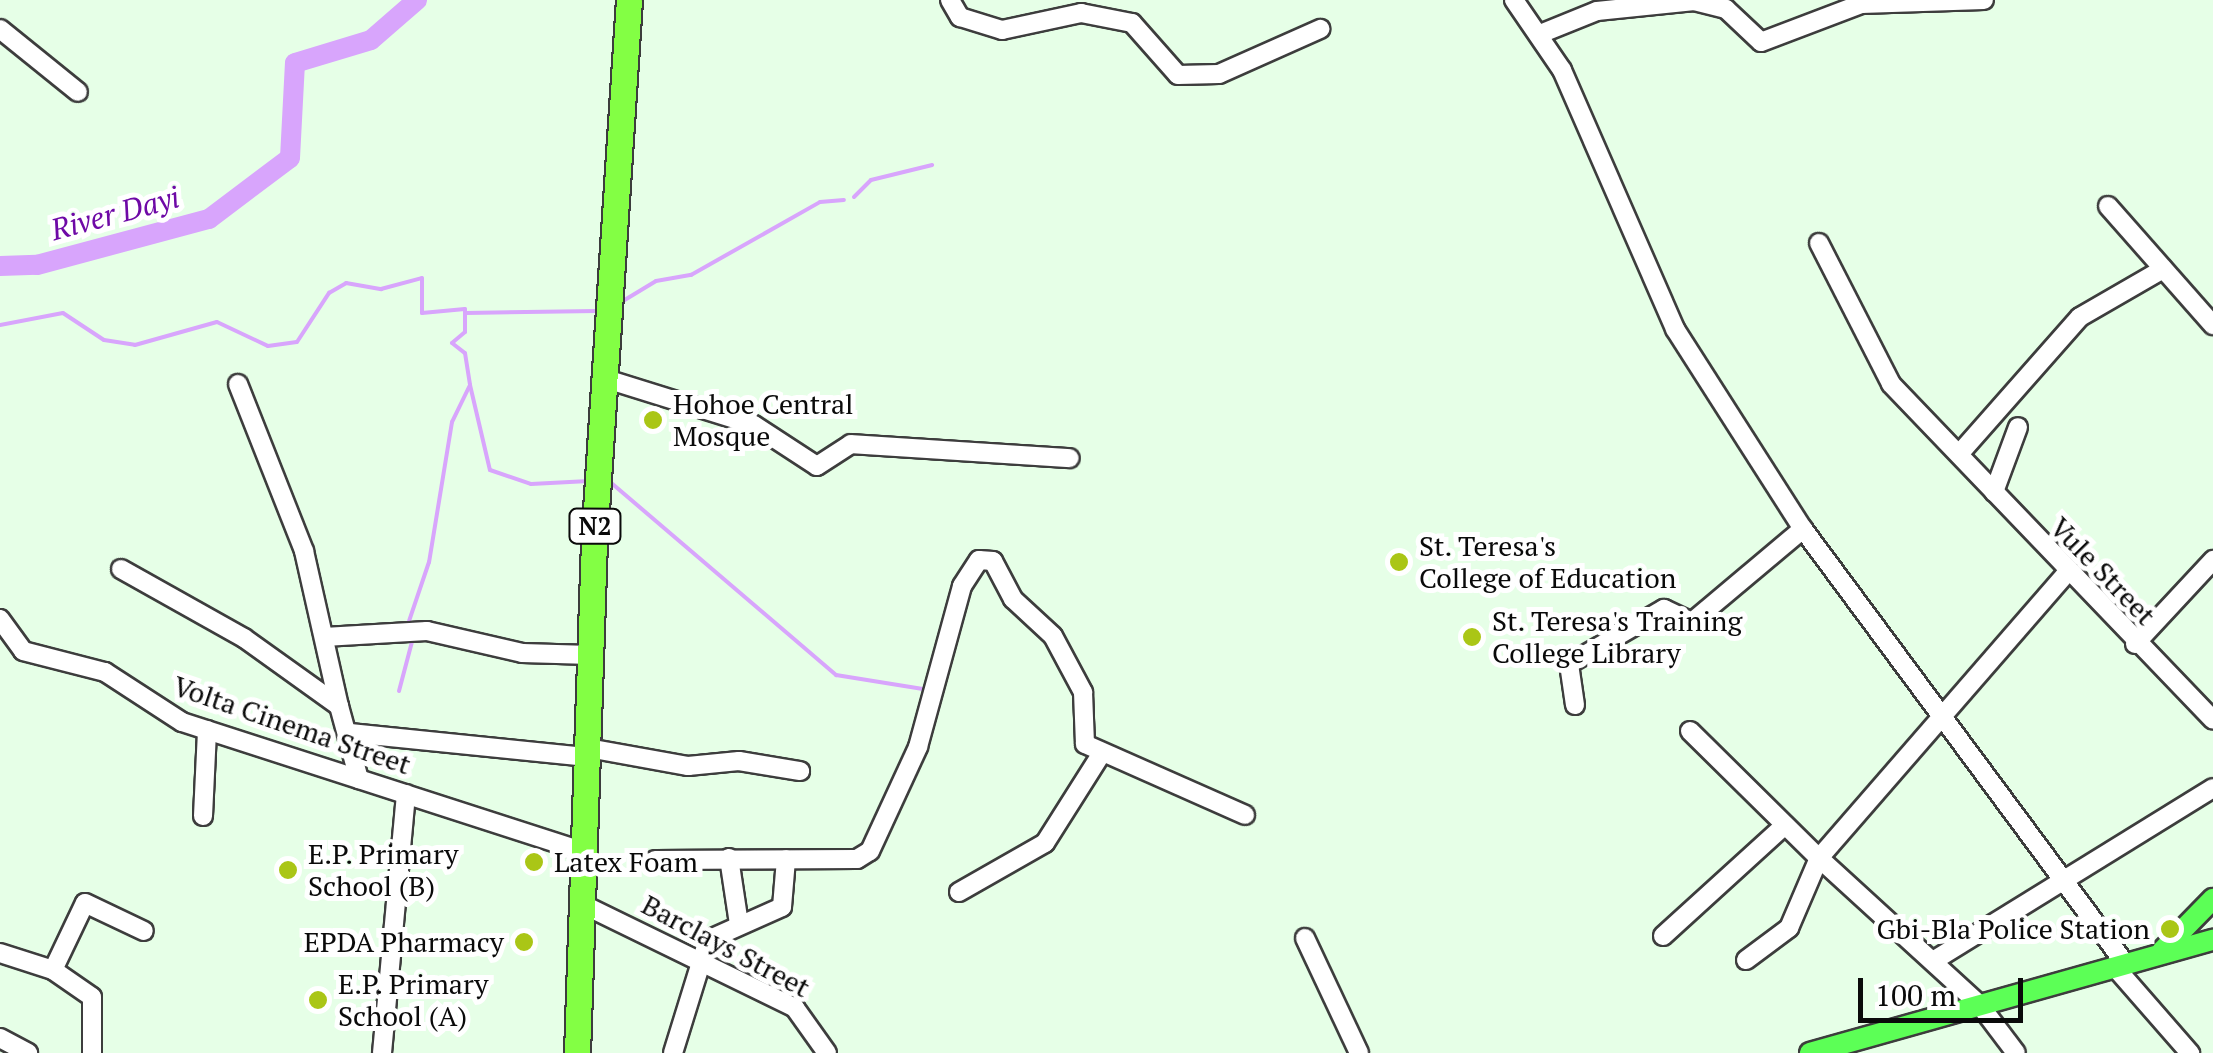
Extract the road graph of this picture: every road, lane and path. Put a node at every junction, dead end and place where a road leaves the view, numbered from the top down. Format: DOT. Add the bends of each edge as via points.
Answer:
graph roads {
  1 [pos="629,0"];
  2 [pos="950,0"];
  3 [pos="1514,0"];
  4 [pos="1984,0"];
  5 [pos="0,29"];
  6 [pos="1320,29"];
  7 [pos="1540,34"];
  8 [pos="78,92"];
  9 [pos="2108,206"];
  10 [pos="1818,243"];
  11 [pos="2164,270"];
  12 [pos="2213,325"];
  13 [pos="603,378"];
  14 [pos="238,384"];
  15 [pos="2018,427"];
  16 [pos="1960,452"];
  17 [pos="1070,458"];
  18 [pos="1994,492"];
  19 [pos="1802,530"];
  20 [pos="2213,560"];
  21 [pos="121,569"];
  22 [pos="2065,575"];
  23 [pos="0,619"];
  24 [pos="324,637"];
  25 [pos="2135,644"];
  26 [pos="591,655"];
  27 [pos="1575,705"];
  28 [pos="339,706"];
  29 [pos="2212,716"];
  30 [pos="1943,719"];
  31 [pos="207,730"];
  32 [pos="1690,731"];
  33 [pos="350,732"];
  34 [pos="588,752"];
  35 [pos="1100,756"];
  36 [pos="800,771"];
  37 [pos="358,779"];
  38 [pos="2213,788"];
  39 [pos="406,794"];
  40 [pos="1245,815"];
  41 [pos="203,816"];
  42 [pos="1784,826"];
  43 [pos="587,852"];
  44 [pos="729,858"];
  45 [pos="1819,858"];
  46 [pos="786,859"];
  47 [pos="655,860"];
  48 [pos="2058,876"];
  49 [pos="959,892"];
  50 [pos="2213,898"];
  51 [pos="584,906"];
  52 [pos="739,924"];
  53 [pos="144,931"];
  54 [pos="1663,936"];
  55 [pos="1305,938"];
  56 [pos="2213,940"];
  57 [pos="2160,952"];
  58 [pos="0,954"];
  59 [pos="698,958"];
  60 [pos="1746,960"];
  61 [pos="1933,961"];
  62 [pos="2119,964"];
  63 [pos="54,970"];
  64 [pos="1978,1004"];
  65 [pos="0,1038"];
  66 [pos="28,1053"];
  67 [pos="92,1053"];
  68 [pos="382,1053"];
  69 [pos="577,1053"];
  70 [pos="673,1053"];
  71 [pos="827,1053"];
  72 [pos="1359,1053"];
  73 [pos="1810,1053"];
  74 [pos="2017,1053"];
  75 [pos="2190,1053"];
  1 -- 13 [label="highway, N2"];
  2 -- 6 [label="street" via="960,18 1002,30 1080,13 1132,23 1178,76 1219,74"];
  3 -- 7 [label="street"];
  4 -- 7 [label="street" via="1861,4 1761,42 1726,9 1694,1 1597,11"];
  5 -- 8 [label="street"];
  7 -- 19 [label="street" via="1638,260"];
  9 -- 11 [label="street"];
  10 -- 16 [label="street, Vule Street" via="1891,384"];
  11 -- 12 [label="street"];
  11 -- 16 [label="street" via="2066,330"];
  13 -- 17 [label="street" via="754,426 817,466 851,444"];
  13 -- 26 [label="highway, N2"];
  14 -- 24 [label="street" via="304,552"];
  15 -- 18 [label="street"];
  16 -- 18 [label="street, Vule Street"];
  18 -- 22 [label="street, Vule Street"];
  19 -- 27 [label="street" via="1692,622 1664,609 1569,664"];
  19 -- 30 [label="street"];
  20 -- 25 [label="street"];
  21 -- 28 [label="street" via="244,638"];
  22 -- 25 [label="street, Vule Street"];
  22 -- 30 [label="street"];
  23 -- 31 [label="street, Volta Cinema Street" via="23,651 105,672"];
  24 -- 26 [label="street" via="427,631 522,654"];
  24 -- 28 [label="street"];
  25 -- 29 [label="street, Vule Street"];
  26 -- 34 [label="highway, N2"];
  28 -- 33 [label="street"];
  30 -- 45 [label="street"];
  30 -- 48 [label="street"];
  31 -- 37 [label="street, Volta Cinema Street"];
  31 -- 41 [label="street"];
  32 -- 42 [label="street"];
  33 -- 34 [label="street"];
  33 -- 37 [label="street"];
  34 -- 36 [label="street" via="688,766 723,760"];
  34 -- 43 [label="highway, N2"];
  35 -- 40 [label="street"];
  35 -- 46 [label="street" via="1082,738 1083,692 1053,636 1013,599 992,560 979,560 962,586 918,747 870,851"];
  35 -- 49 [label="street" via="1045,844"];
  37 -- 39 [label="street, Volta Cinema Street"];
  38 -- 48 [label="street"];
  39 -- 43 [label="street, Volta Cinema Street"];
  39 -- 68 [label="street"];
  42 -- 45 [label="street"];
  42 -- 54 [label="street"];
  43 -- 51 [label="highway, N2"];
  44 -- 46 [label="street"];
  44 -- 47 [label="street"];
  44 -- 52 [label="street"];
  45 -- 60 [label="street" via="1789,928"];
  45 -- 61 [label="street"];
  46 -- 52 [label="street" via="784,904"];
  48 -- 61 [label="street"];
  48 -- 62 [label="street"];
  50 -- 57 [label="main road"];
  51 -- 59 [label="street, Barclays Street"];
  51 -- 69 [label="highway, N2"];
  52 -- 59 [label="street" via="713,935"];
  53 -- 63 [label="street" via="85,903"];
  55 -- 72 [label="street"];
  56 -- 57 [label="main road"];
  57 -- 62 [label="main road"];
  58 -- 63 [label="street"];
  59 -- 70 [label="street"];
  59 -- 71 [label="street, Barclays Street" via="795,1008"];
  61 -- 64 [label="street"];
  62 -- 64 [label="main road"];
  62 -- 75 [label="street"];
  63 -- 67 [label="street" via="92,997"];
  64 -- 73 [label="main road"];
  64 -- 74 [label="street"];
  65 -- 66 [label="street"];
}
